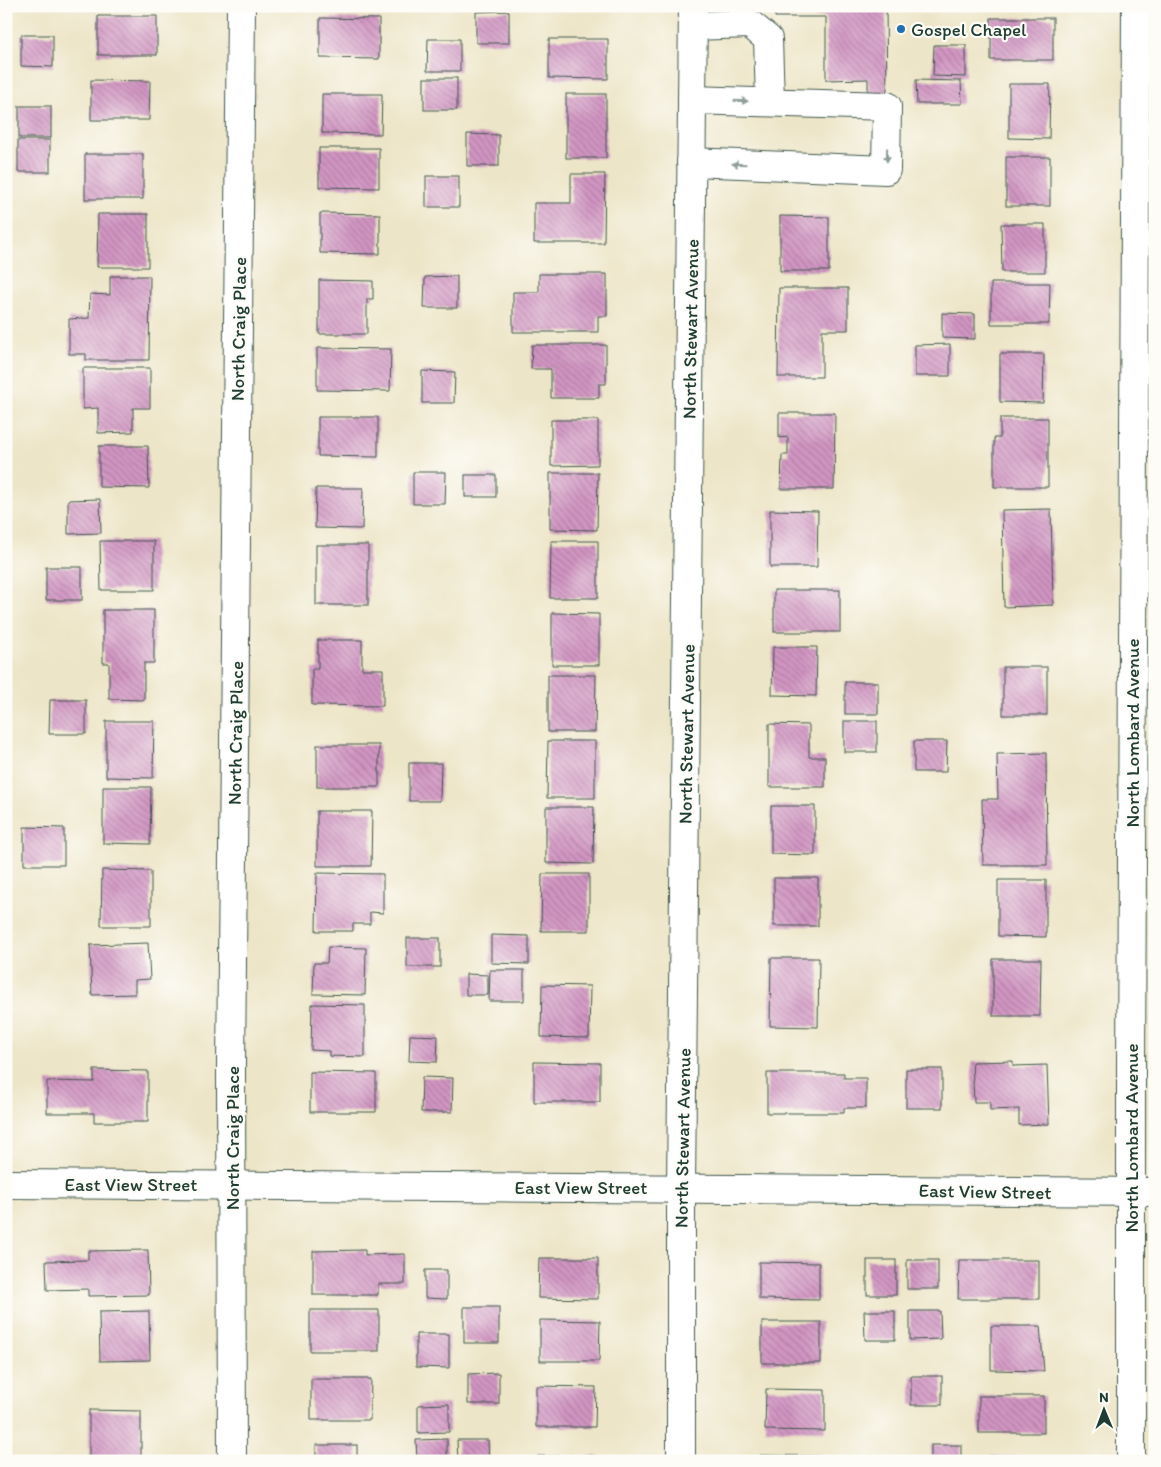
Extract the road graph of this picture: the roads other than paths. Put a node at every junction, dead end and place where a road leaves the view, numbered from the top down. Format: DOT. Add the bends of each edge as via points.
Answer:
graph roads {
  1 [pos="241,6"];
  2 [pos="1136,6"];
  3 [pos="693,16"];
  4 [pos="692,100"];
  5 [pos="770,101"];
  6 [pos="692,162"];
  7 [pos="6,1184"];
  8 [pos="232,1185"];
  9 [pos="681,1188"];
  10 [pos="1143,1192"];
  11 [pos="232,1461"];
  12 [pos="681,1461"];
  13 [pos="1131,1461"];
  1 -- 8 [label="street, North Craig Place"];
  2 -- 10 [label="street, North Lombard Avenue"];
  3 -- 4 [label="street, North Stewart Avenue"];
  3 -- 5 [label="street" via="750,24 768,39"];
  4 -- 5 [label="street, one-way"];
  4 -- 6 [label="street, North Stewart Avenue"];
  5 -- 6 [label="street, one-way" via="887,106 886,170"];
  6 -- 9 [label="street, North Stewart Avenue"];
  7 -- 8 [label="street, East View Street"];
  8 -- 9 [label="street, East View Street"];
  8 -- 11 [label="street, North Craig Place"];
  9 -- 10 [label="street, East View Street"];
  9 -- 12 [label="street, North Stewart Avenue"];
  10 -- 13 [label="street, North Lombard Avenue"];
}
